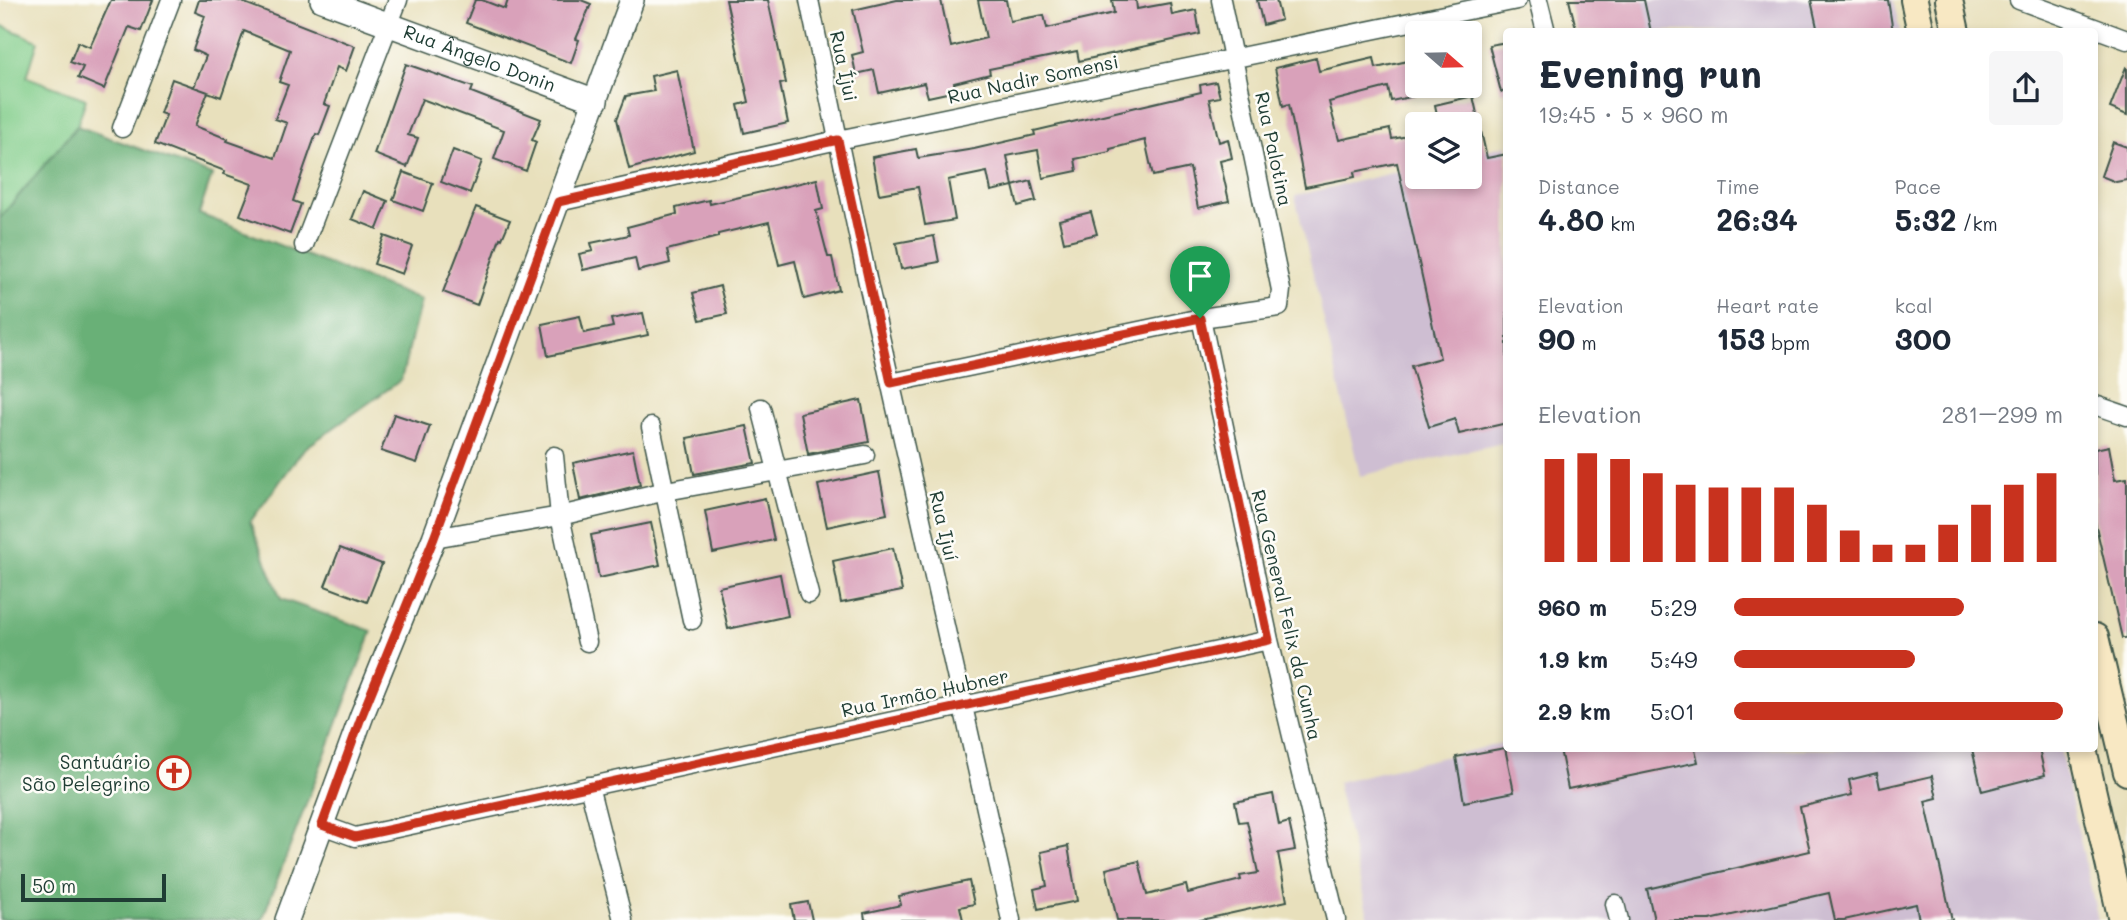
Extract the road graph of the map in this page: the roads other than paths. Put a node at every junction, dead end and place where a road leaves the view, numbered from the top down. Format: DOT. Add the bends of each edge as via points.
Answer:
graph roads {
  1 [pos="171,0"];
  2 [pos="322,0"];
  3 [pos="398,0"];
  4 [pos="632,0"];
  5 [pos="809,0"];
  6 [pos="1222,0"];
  7 [pos="1517,0"];
  8 [pos="1538,0"];
  9 [pos="1914,0"];
  10 [pos="1949,0"];
  11 [pos="2019,0"];
  12 [pos="389,25"];
  13 [pos="1545,28"];
  14 [pos="1920,28"];
  15 [pos="1955,28"];
  16 [pos="2095,28"];
  17 [pos="2098,29"];
  18 [pos="2127,40"];
  19 [pos="1234,59"];
  20 [pos="596,101"];
  21 [pos="122,128"];
  22 [pos="838,140"];
  23 [pos="558,202"];
  24 [pos="304,245"];
  25 [pos="1200,318"];
  26 [pos="891,383"];
  27 [pos="2098,406"];
  28 [pos="761,408"];
  29 [pos="2127,416"];
  30 [pos="652,427"];
  31 [pos="865,455"];
  32 [pos="554,456"];
  33 [pos="778,471"];
  34 [pos="666,491"];
  35 [pos="560,516"];
  36 [pos="434,538"];
  37 [pos="808,594"];
  38 [pos="692,620"];
  39 [pos="1269,640"];
  40 [pos="587,642"];
  41 [pos="2098,651"];
  42 [pos="962,706"];
  43 [pos="2083,752"];
  44 [pos="2127,772"];
  45 [pos="589,786"];
  46 [pos="322,825"];
  47 [pos="287,920"];
  48 [pos="623,920"];
  49 [pos="1011,920"];
  50 [pos="1336,920"];
  51 [pos="2122,920"];
  1 -- 21 [label="street"];
  2 -- 12 [label="street, Rua Ângelo Donin"];
  3 -- 12 [label="street"];
  4 -- 20 [label="street"];
  5 -- 22 [label="street, Rua Íjui"];
  6 -- 19 [label="street, Rua Palotina"];
  7 -- 19 [label="street, Rua Nadir Somensi"];
  8 -- 13 [label="street"];
  9 -- 14 [label="main road"];
  10 -- 15 [label="main road"];
  11 -- 16 [label="street"];
  12 -- 20 [label="street, Rua Ângelo Donin"];
  12 -- 24 [label="street"];
  17 -- 18 [label="street"];
  19 -- 22 [label="street, Rua Nadir Somensi"];
  19 -- 25 [label="street, Rua Palotina" via="1281,290 1279,307"];
  20 -- 23 [label="street"];
  22 -- 23 [label="street, Rua Nadir Somensi"];
  22 -- 26 [label="street, Rua Ijuí"];
  23 -- 36 [label="street"];
  25 -- 26 [label="street"];
  25 -- 39 [label="street, Rua General Felix da Cunha"];
  26 -- 42 [label="street, Rua Ijuí"];
  27 -- 29 [label="street"];
  28 -- 33 [label="street"];
  30 -- 34 [label="street"];
  31 -- 33 [label="street"];
  32 -- 35 [label="street"];
  33 -- 34 [label="street"];
  33 -- 37 [label="street"];
  34 -- 35 [label="street"];
  34 -- 38 [label="street"];
  35 -- 36 [label="street"];
  35 -- 40 [label="street"];
  36 -- 46 [label="street"];
  39 -- 42 [label="street, Rua Irmão Hubner"];
  39 -- 50 [label="street, Rua General Felix da Cunha"];
  41 -- 44 [label="main road"];
  42 -- 45 [label="street, Rua Irmão Hubner"];
  42 -- 49 [label="street, Rua Ijuí"];
  43 -- 51 [label="main road"];
  45 -- 46 [label="street, Rua Irmão Hubner" via="355,837"];
  45 -- 48 [label="street"];
  46 -- 47 [label="street"];
}
